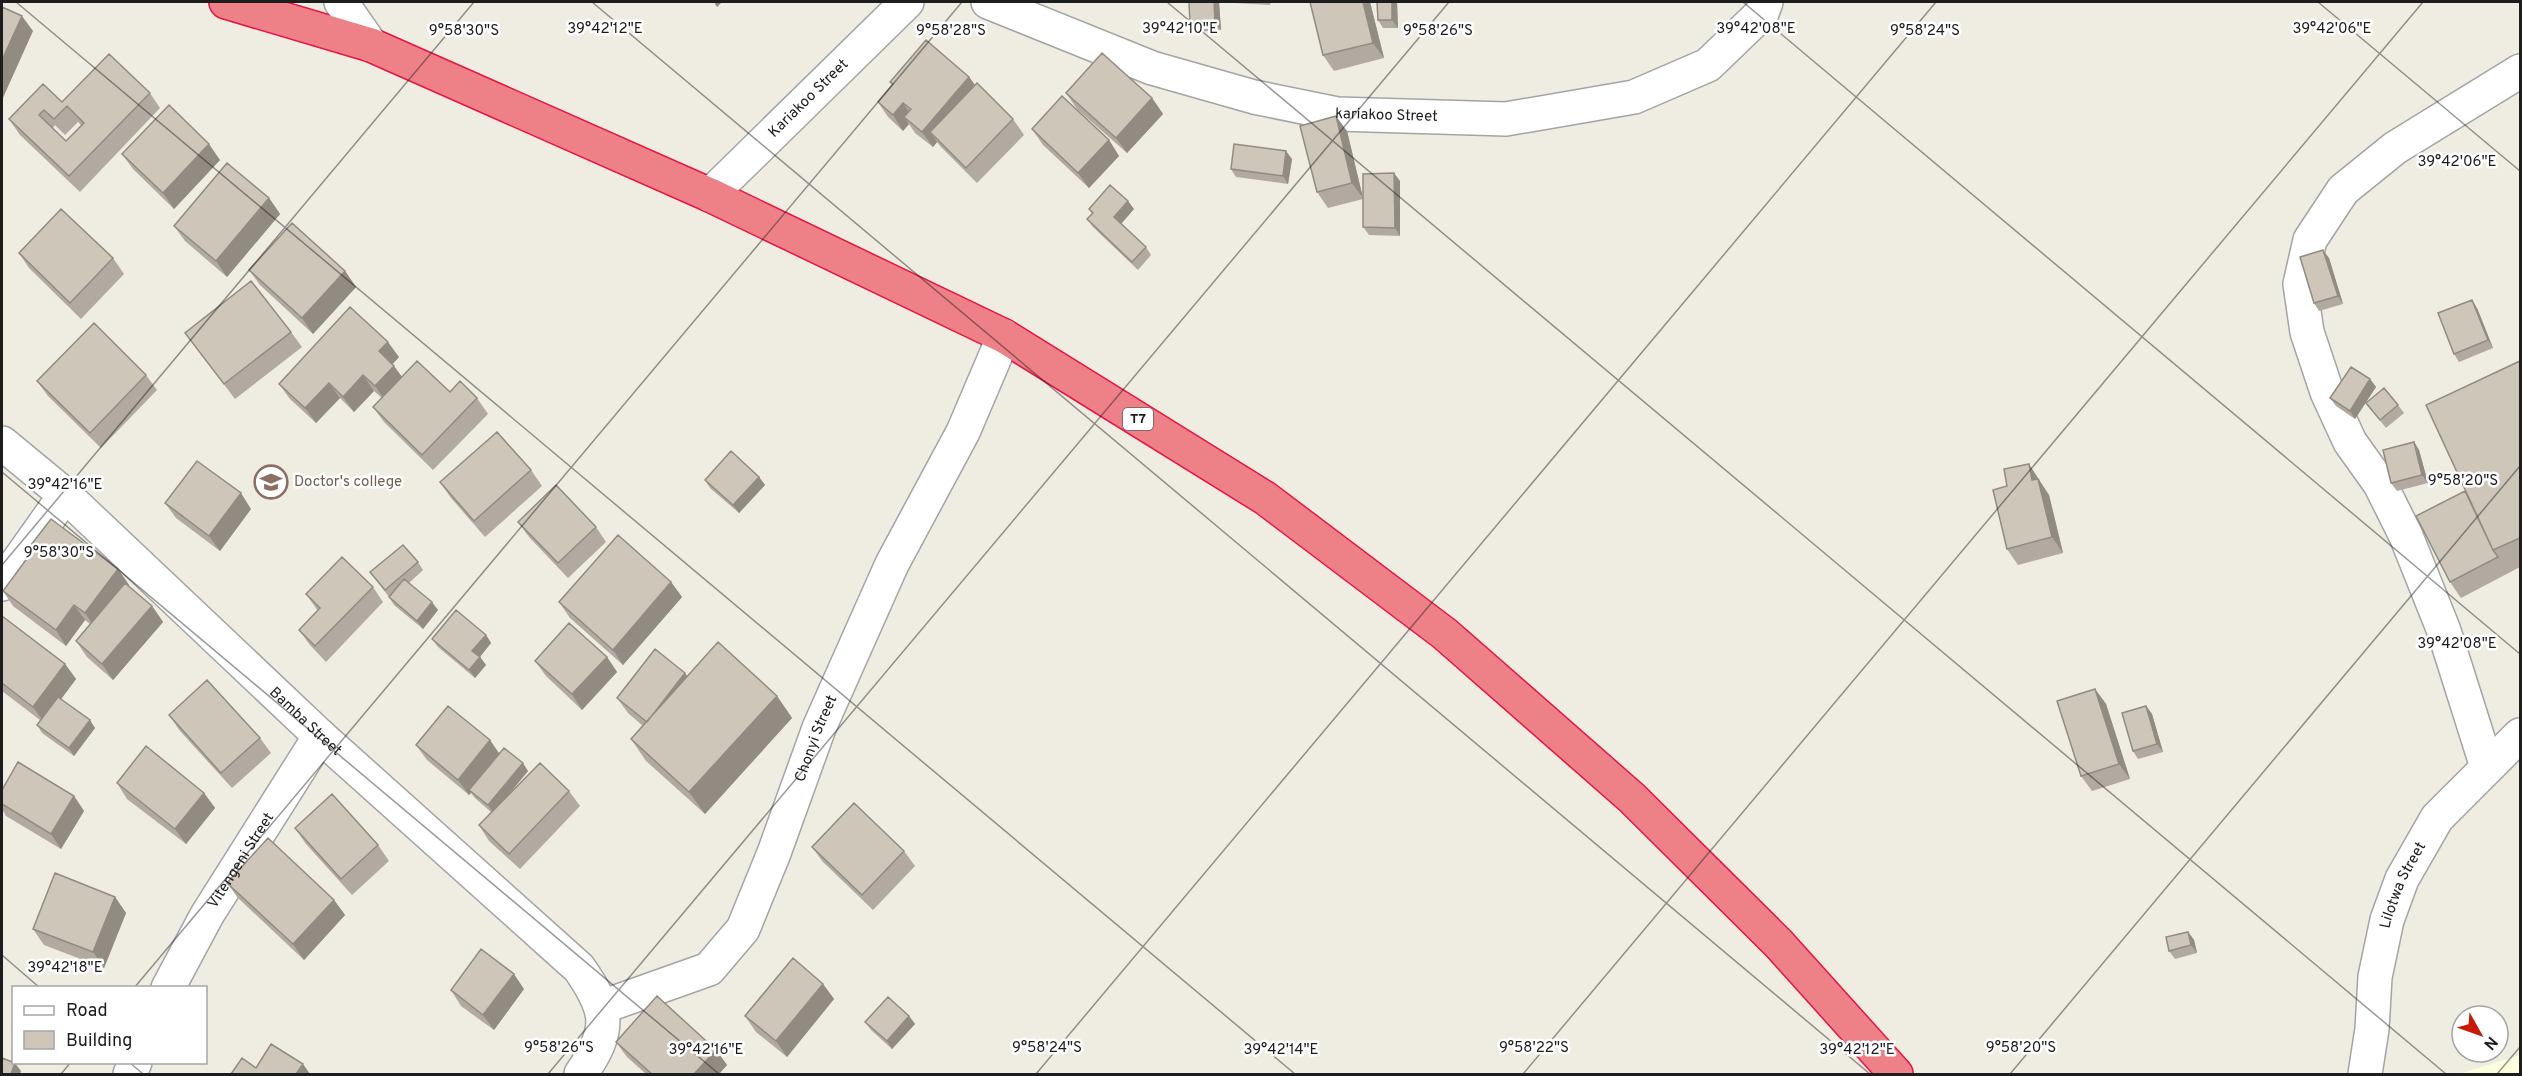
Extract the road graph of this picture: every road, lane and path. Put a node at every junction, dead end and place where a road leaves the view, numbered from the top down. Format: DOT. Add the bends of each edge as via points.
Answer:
graph roads {
  1 [pos="226,2"];
  2 [pos="341,2"];
  3 [pos="907,2"];
  4 [pos="988,2"];
  5 [pos="1766,2"];
  6 [pos="371,45"];
  7 [pos="2520,70"];
  8 [pos="710,195"];
  9 [pos="1004,336"];
  10 [pos="2,442"];
  11 [pos="65,495"];
  12 [pos="2,584"];
  13 [pos="2520,735"];
  14 [pos="320,736"];
  15 [pos="2487,767"];
  16 [pos="169,986"];
  17 [pos="602,1007"];
  18 [pos="581,1074"];
  19 [pos="1896,1074"];
  20 [pos="2366,1074"];
  1 -- 6 [label="highway, T7"];
  2 -- 6 [label="street"];
  3 -- 8 [label="street, Kariakoo Street"];
  4 -- 5 [label="street, kariakoo Street" via="1152,68 1254,97 1337,114 1506,119 1634,97 1708,65 1762,13"];
  6 -- 8 [label="highway, T7"];
  7 -- 15 [label="street" via="2395,148 2343,190 2310,240 2300,284 2307,332 2327,392 2350,442 2380,484 2406,536 2444,631"];
  8 -- 9 [label="highway, T7"];
  9 -- 17 [label="street, Chonyi Street" via="963,432 892,564 824,717 743,929 709,969"];
  9 -- 19 [label="highway, T7" via="1265,498 1445,634 1632,798 1779,944"];
  10 -- 11 [label="street, Bamba Street"];
  11 -- 12 [label="street"];
  11 -- 14 [label="street, Bamba Street"];
  13 -- 15 [label="street, Lilotwa Street"];
  14 -- 16 [label="street, Vitengeni Street" via="207,915"];
  14 -- 17 [label="street, Bamba Street" via="579,968"];
  15 -- 20 [label="street, Lilotwa Street" via="2437,818 2402,879 2387,920 2375,977"];
  17 -- 18 [label="street" via="603,1026 597,1049"];
}
